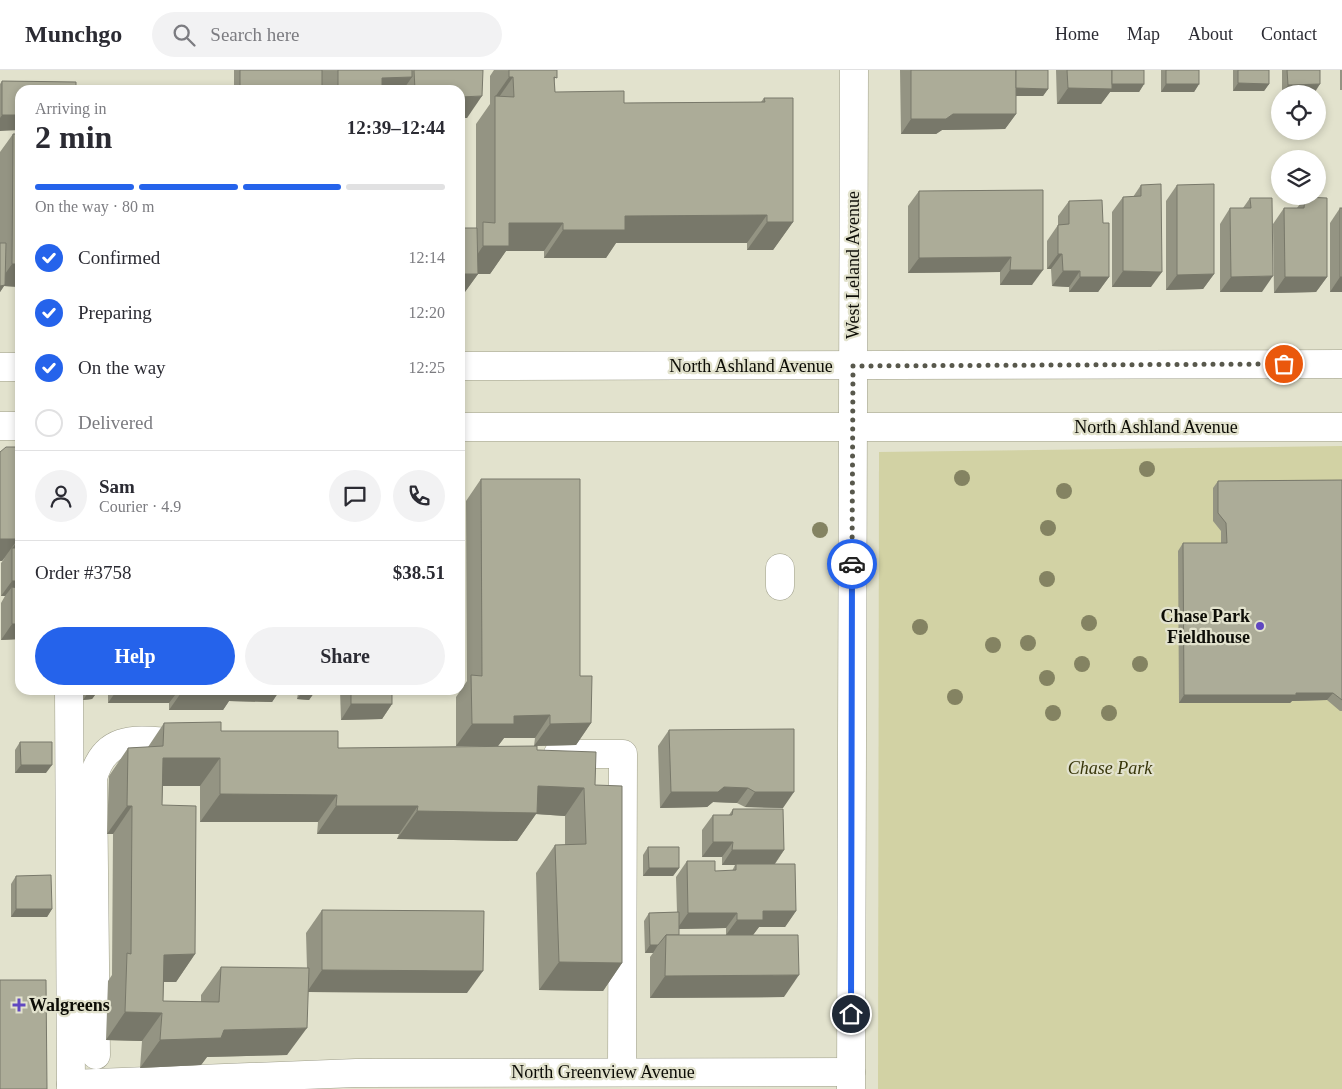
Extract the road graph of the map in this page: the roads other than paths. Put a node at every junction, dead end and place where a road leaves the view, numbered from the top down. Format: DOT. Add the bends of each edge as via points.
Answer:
graph roads {
  1 [pos="854,70"];
  2 [pos="1342,364"];
  3 [pos="465,366"];
  4 [pos="853,366"];
  5 [pos="0,367"];
  6 [pos="15,367"];
  7 [pos="0,426"];
  8 [pos="15,426"];
  9 [pos="465,427"];
  10 [pos="853,427"];
  11 [pos="1342,427"];
  12 [pos="70,695"];
  13 [pos="208,743"];
  14 [pos="534,754"];
  15 [pos="96,1055"];
  16 [pos="622,1072"];
  17 [pos="452,1081"];
  18 [pos="851,1081"];
  19 [pos="71,1087"];
  1 -- 4 [label="main road, West Leland Avenue"];
  2 -- 4 [label="main road, North Ashland Avenue"];
  3 -- 4 [label="main road, North Ashland Avenue"];
  4 -- 10 [label="main road, West Leland Avenue"];
  5 -- 6 [label="main road"];
  7 -- 8 [label="main road"];
  9 -- 10 [label="main road, North Ashland Avenue"];
  10 -- 11 [label="main road, North Ashland Avenue"];
  10 -- 18 [label="main road, West Leland Avenue"];
  12 -- 19 [label="main road"];
  13 -- 15 [label="main road" via="123,742 110,747 98,760 93,778"];
  14 -- 16 [label="main road" via="623,754"];
  16 -- 17 [label="main road, North Greenview Avenue"];
  16 -- 18 [label="main road, North Greenview Avenue"];
  17 -- 19 [label="main road, North Greenview Avenue" via="356,1072"];
}
